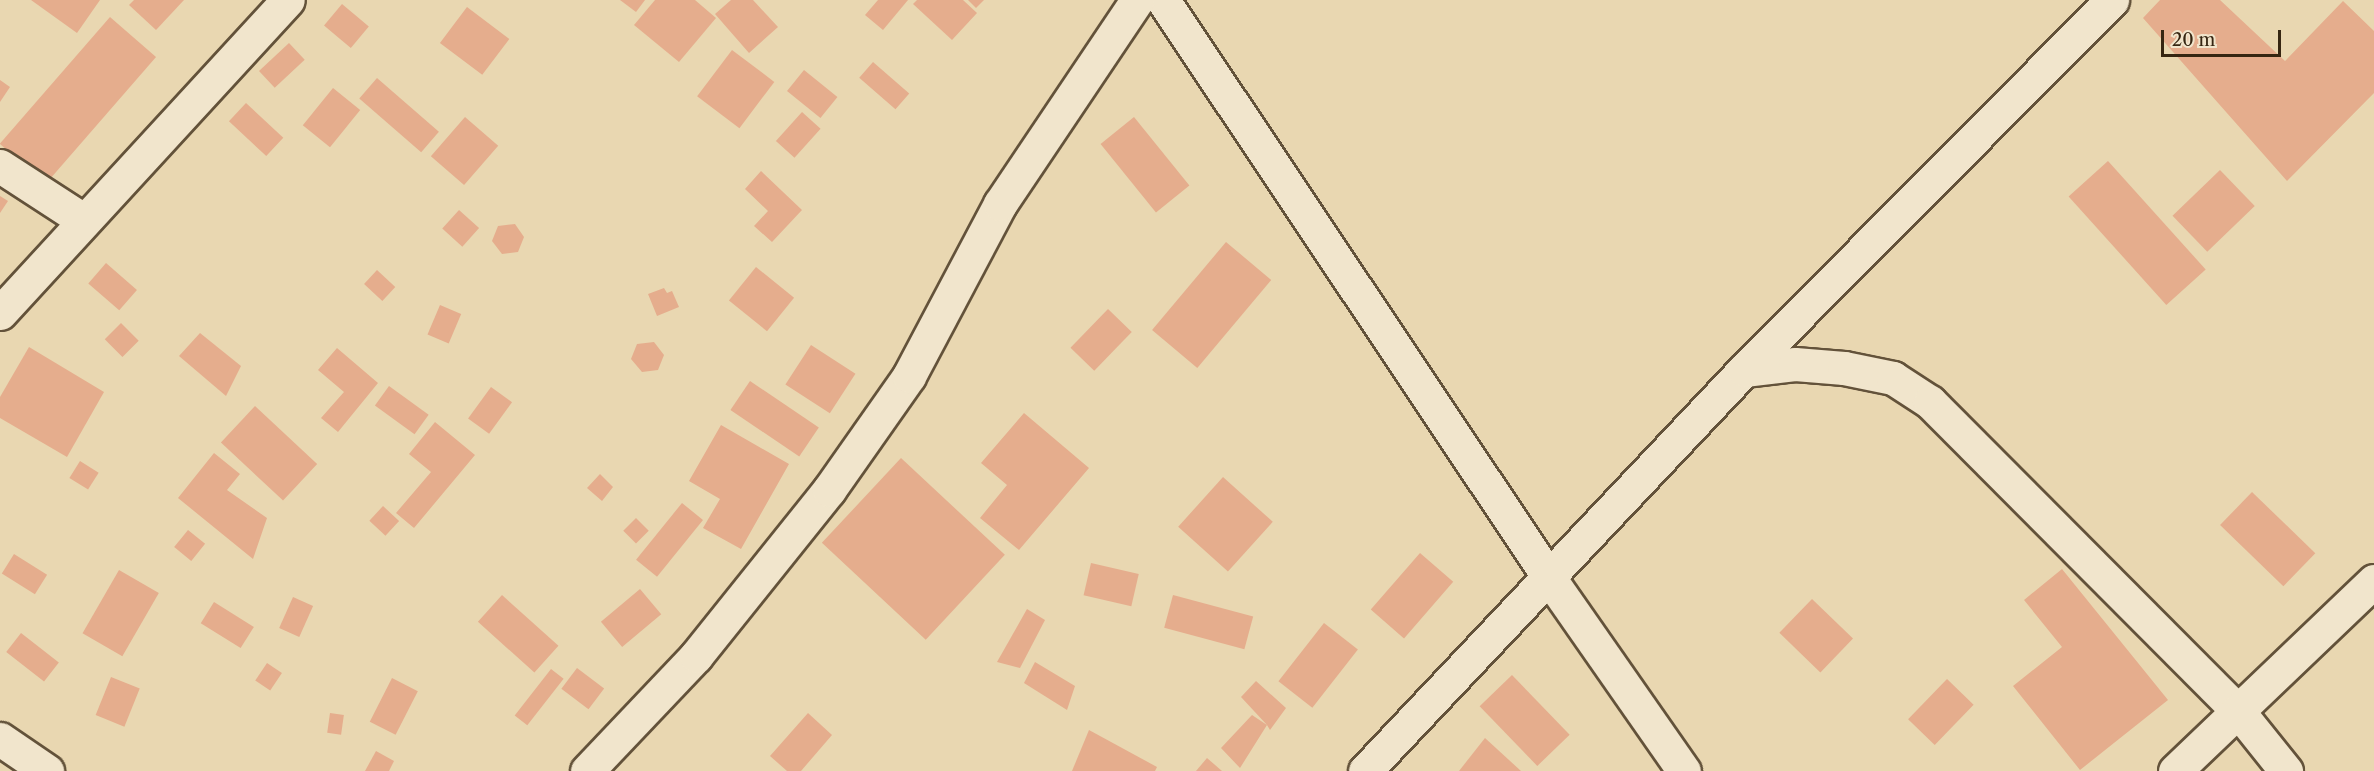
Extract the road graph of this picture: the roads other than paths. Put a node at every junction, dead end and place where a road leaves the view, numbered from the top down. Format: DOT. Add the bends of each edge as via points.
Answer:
graph roads {
  1 [pos="288,0"];
  2 [pos="1137,0"];
  3 [pos="1163,0"];
  4 [pos="2112,0"];
  5 [pos="0,166"];
  6 [pos="83,220"];
  7 [pos="0,313"];
  8 [pos="1744,370"];
  9 [pos="1550,579"];
  10 [pos="2374,581"];
  11 [pos="2238,711"];
  12 [pos="0,739"];
  13 [pos="47,771"];
  14 [pos="587,771"];
  15 [pos="1365,771"];
  16 [pos="1684,771"];
  17 [pos="2175,771"];
  18 [pos="2286,771"];
  1 -- 6 [label="street"];
  2 -- 14 [label="street" via="1000,204 909,376 829,490 696,657"];
  3 -- 9 [label="street"];
  4 -- 8 [label="street"];
  5 -- 6 [label="street"];
  6 -- 7 [label="street"];
  8 -- 9 [label="street"];
  8 -- 11 [label="street" via="1795,363 1844,368 1893,378 1930,402"];
  9 -- 15 [label="street"];
  9 -- 16 [label="street"];
  10 -- 11 [label="street"];
  11 -- 17 [label="street"];
  11 -- 18 [label="street"];
  12 -- 13 [label="street"];
}
